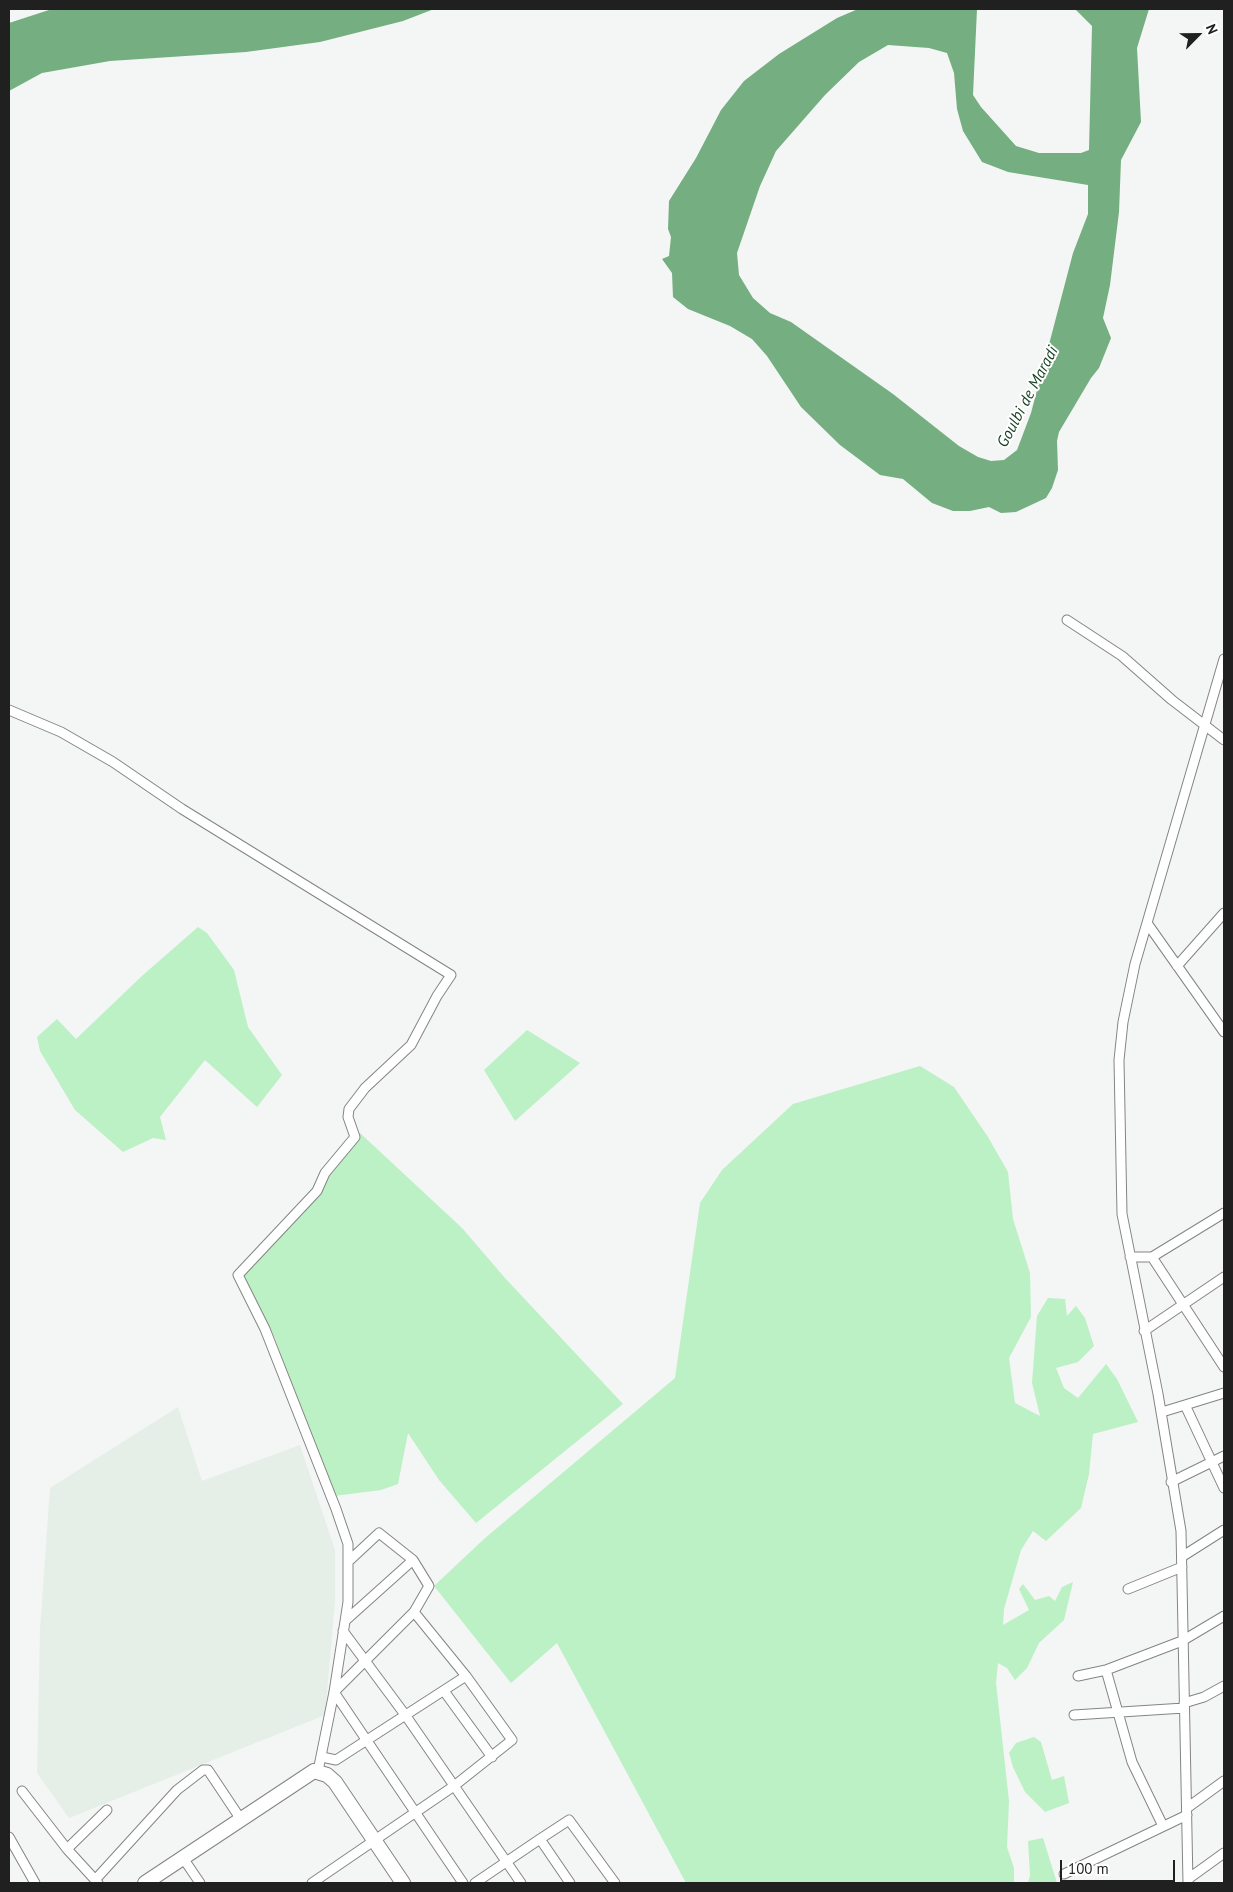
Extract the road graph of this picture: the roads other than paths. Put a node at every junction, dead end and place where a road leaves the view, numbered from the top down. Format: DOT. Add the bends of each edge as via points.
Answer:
graph roads {
  1 [pos="1067,620"];
  2 [pos="1224,659"];
  3 [pos="9,710"];
  4 [pos="1206,724"];
  5 [pos="1224,740"];
  6 [pos="1224,913"];
  7 [pos="1147,924"];
  8 [pos="1177,966"];
  9 [pos="1224,1032"];
  10 [pos="1224,1213"];
  11 [pos="1130,1257"];
  12 [pos="1152,1257"];
  13 [pos="1224,1277"];
  14 [pos="1184,1304"];
  15 [pos="1144,1331"];
  16 [pos="1224,1367"];
  17 [pos="1224,1393"];
  18 [pos="1185,1405"];
  19 [pos="1162,1412"];
  20 [pos="1224,1456"];
  21 [pos="1212,1463"];
  22 [pos="1171,1482"];
  23 [pos="1224,1488"];
  24 [pos="1224,1530"];
  25 [pos="1182,1556"];
  26 [pos="350,1560"];
  27 [pos="413,1560"];
  28 [pos="1182,1567"];
  29 [pos="1128,1589"];
  30 [pos="414,1612"];
  31 [pos="1224,1616"];
  32 [pos="344,1626"];
  33 [pos="1182,1640"];
  34 [pos="367,1661"];
  35 [pos="1106,1670"];
  36 [pos="466,1676"];
  37 [pos="1078,1676"];
  38 [pos="1224,1686"];
  39 [pos="444,1691"];
  40 [pos="334,1692"];
  41 [pos="1184,1706"];
  42 [pos="1119,1713"];
  43 [pos="1074,1715"];
  44 [pos="406,1716"];
  45 [pos="366,1742"];
  46 [pos="492,1757"];
  47 [pos="320,1764"];
  48 [pos="1224,1781"];
  49 [pos="454,1786"];
  50 [pos="22,1791"];
  51 [pos="107,1810"];
  52 [pos="1187,1811"];
  53 [pos="415,1814"];
  54 [pos="240,1818"];
  55 [pos="1163,1826"];
  56 [pos="9,1837"];
  57 [pos="540,1839"];
  58 [pos="374,1841"];
  59 [pos="67,1849"];
  60 [pos="1224,1853"];
  61 [pos="183,1858"];
  62 [pos="507,1862"];
  63 [pos="1064,1874"];
  64 [pos="96,1881"];
  65 [pos="1188,1881"];
  66 [pos="35,1883"];
  67 [pos="145,1883"];
  68 [pos="200,1883"];
  69 [pos="312,1883"];
  70 [pos="403,1883"];
  71 [pos="463,1883"];
  72 [pos="474,1883"];
  73 [pos="521,1883"];
  74 [pos="570,1883"];
  75 [pos="615,1883"];
  1 -- 4 [label="street" via="1122,656 1172,700"];
  2 -- 4 [label="street"];
  3 -- 26 [label="street" via="61,732 113,762 182,809 451,975 411,1045 365,1088 350,1110 349,1123 355,1137 325,1173 317,1191 238,1275 265,1329 336,1509"];
  4 -- 5 [label="street"];
  4 -- 7 [label="street"];
  6 -- 8 [label="street"];
  7 -- 8 [label="street"];
  7 -- 11 [label="street" via="1128,995 1119,1060 1121,1201"];
  8 -- 9 [label="street"];
  10 -- 12 [label="street"];
  11 -- 12 [label="street"];
  11 -- 15 [label="street"];
  12 -- 14 [label="street"];
  13 -- 14 [label="street"];
  14 -- 15 [label="street"];
  14 -- 16 [label="street"];
  15 -- 19 [label="street"];
  17 -- 18 [label="street"];
  18 -- 19 [label="street"];
  18 -- 21 [label="street"];
  19 -- 22 [label="street"];
  20 -- 21 [label="street"];
  21 -- 22 [label="street"];
  21 -- 23 [label="street"];
  22 -- 25 [label="street"];
  24 -- 25 [label="street"];
  25 -- 28 [label="street"];
  26 -- 27 [label="street" via="379,1533"];
  26 -- 32 [label="street"];
  27 -- 30 [label="street" via="429,1586"];
  27 -- 32 [label="street"];
  28 -- 29 [label="street"];
  28 -- 33 [label="street"];
  30 -- 34 [label="street"];
  30 -- 36 [label="street"];
  31 -- 33 [label="street"];
  32 -- 34 [label="street"];
  32 -- 40 [label="street"];
  33 -- 35 [label="street"];
  33 -- 41 [label="street"];
  34 -- 40 [label="street"];
  34 -- 44 [label="street"];
  35 -- 37 [label="street"];
  35 -- 42 [label="street"];
  36 -- 39 [label="street"];
  36 -- 46 [label="street" via="512,1738 511,1743"];
  38 -- 41 [label="street"];
  39 -- 44 [label="street"];
  39 -- 46 [label="street"];
  40 -- 45 [label="street"];
  40 -- 47 [label="street"];
  41 -- 42 [label="street"];
  41 -- 52 [label="street"];
  42 -- 43 [label="street"];
  42 -- 55 [label="street" via="1132,1762"];
  44 -- 45 [label="street"];
  44 -- 49 [label="street"];
  45 -- 47 [label="street" via="336,1760"];
  45 -- 53 [label="street"];
  46 -- 49 [label="street"];
  47 -- 54 [label="street"];
  47 -- 58 [label="street"];
  48 -- 52 [label="street"];
  49 -- 53 [label="street"];
  49 -- 62 [label="street"];
  50 -- 59 [label="street"];
  51 -- 59 [label="street"];
  52 -- 55 [label="street"];
  52 -- 65 [label="street"];
  53 -- 58 [label="street"];
  53 -- 71 [label="street"];
  54 -- 61 [label="street"];
  54 -- 64 [label="street" via="208,1770 203,1770 177,1790"];
  55 -- 63 [label="street"];
  56 -- 66 [label="street"];
  57 -- 62 [label="street"];
  57 -- 74 [label="street"];
  57 -- 75 [label="street" via="569,1820"];
  58 -- 69 [label="street"];
  58 -- 70 [label="street"];
  59 -- 64 [label="street"];
  60 -- 65 [label="street"];
  61 -- 67 [label="street"];
  61 -- 68 [label="street"];
  62 -- 72 [label="street"];
  62 -- 73 [label="street"];
}
